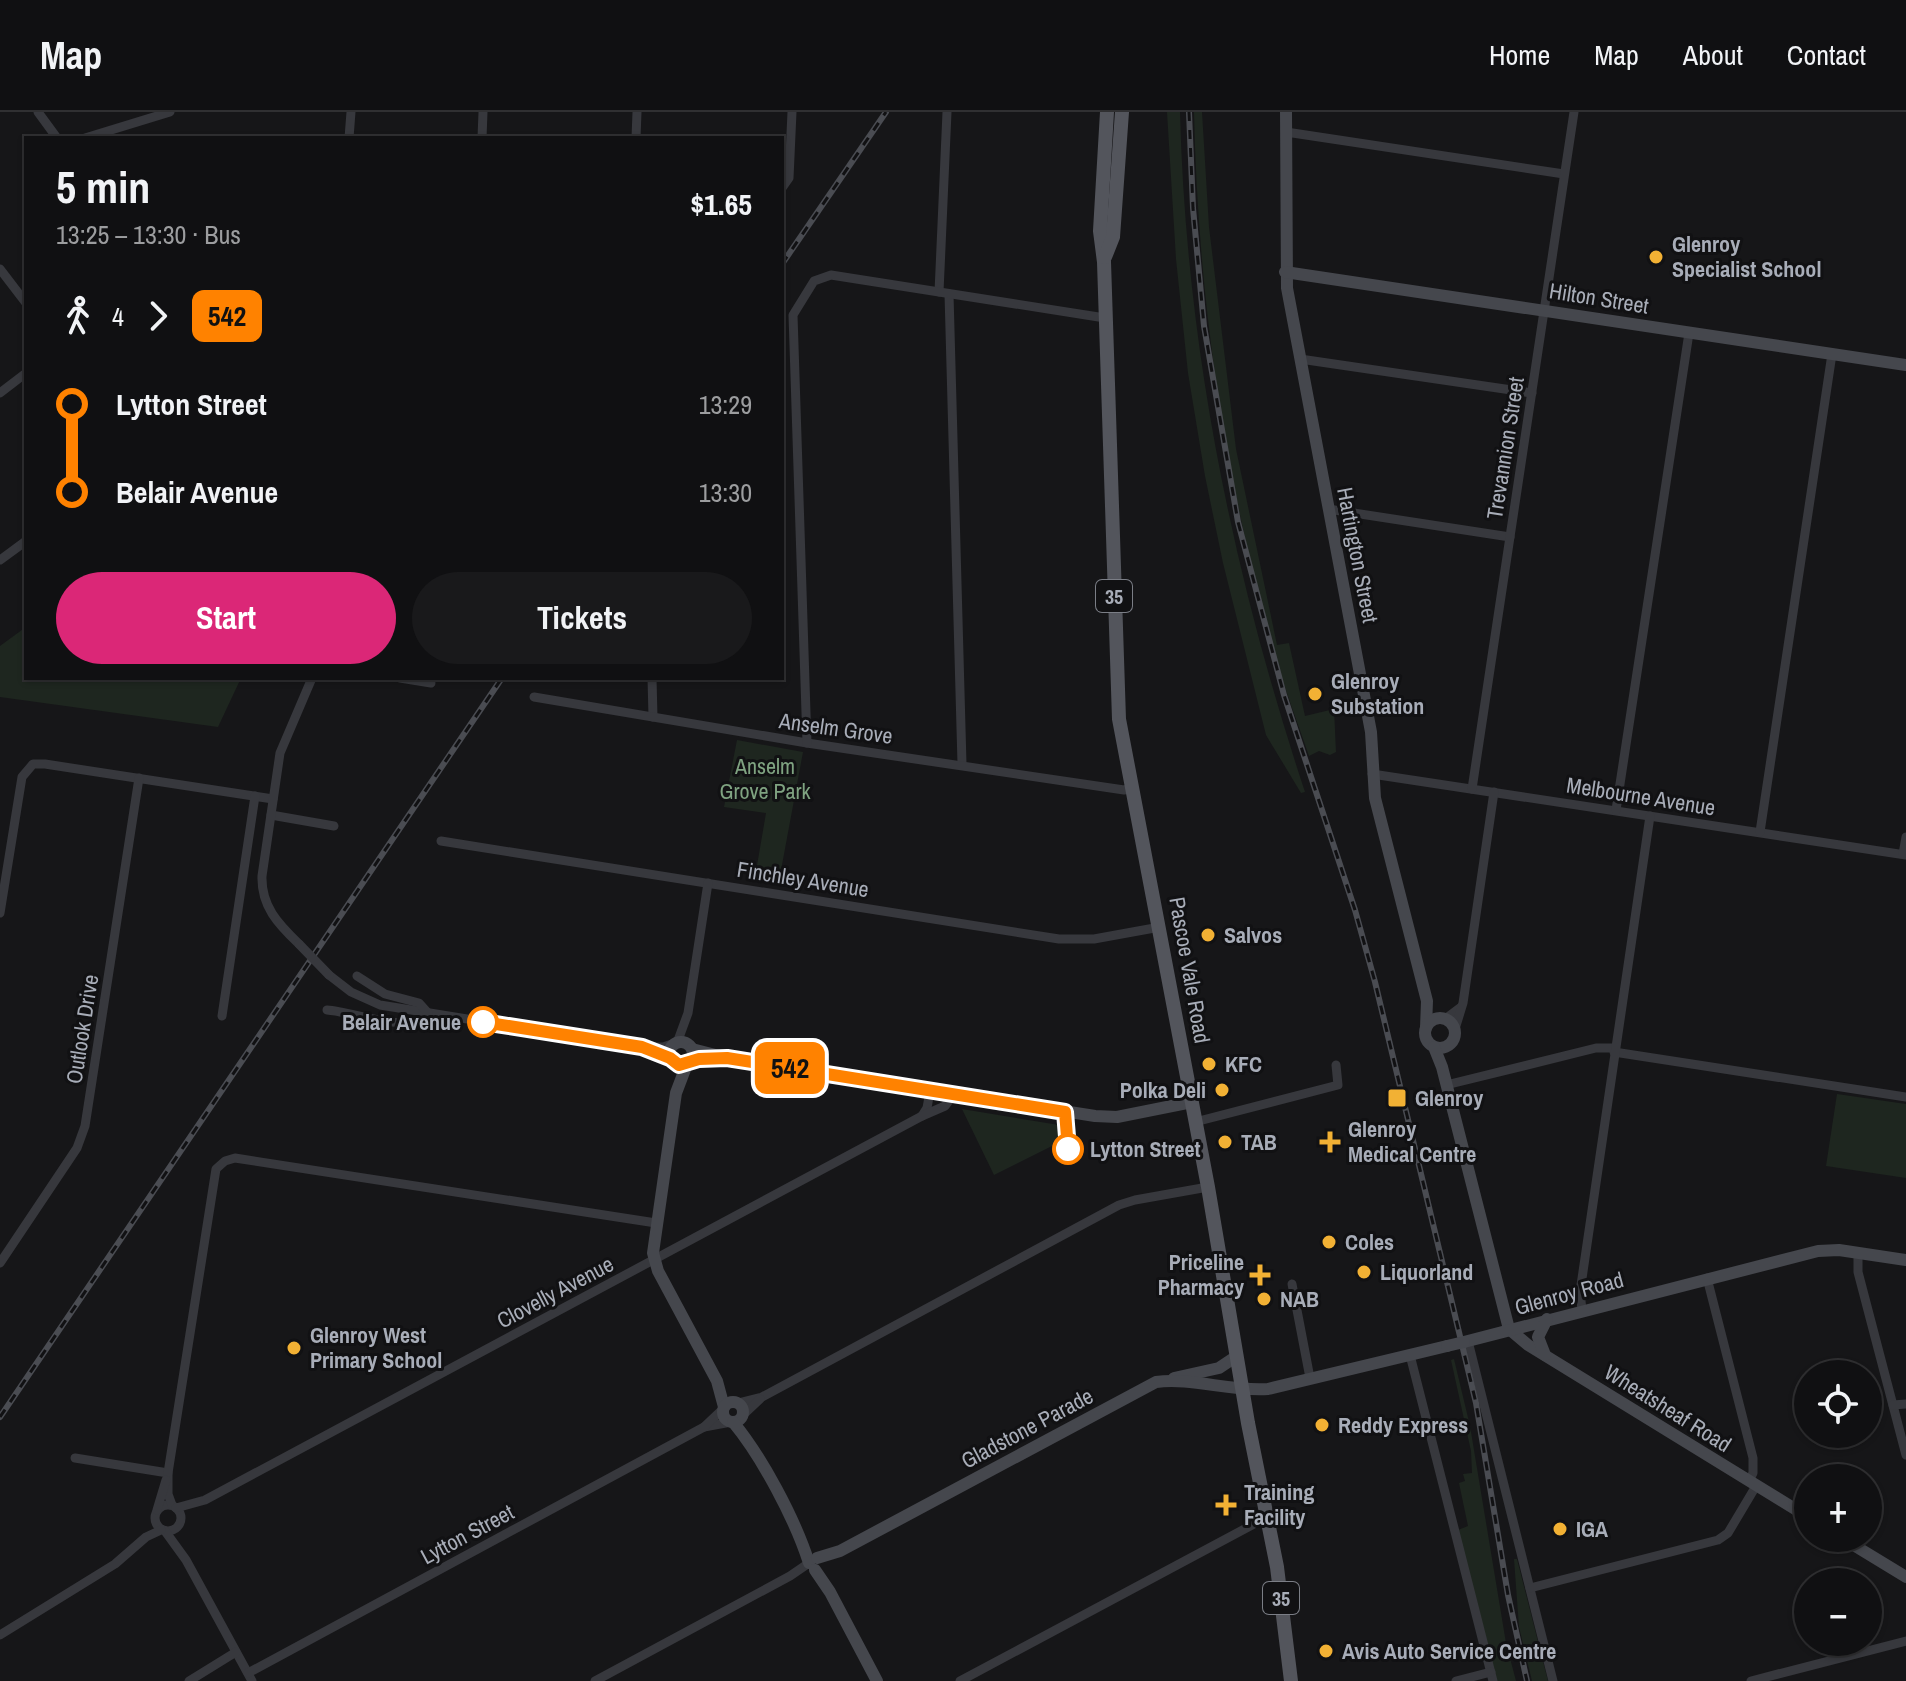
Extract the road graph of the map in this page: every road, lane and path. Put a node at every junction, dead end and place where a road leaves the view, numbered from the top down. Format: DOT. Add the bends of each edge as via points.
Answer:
graph roads {
  1 [pos="38,112"];
  2 [pos="170,112"];
  3 [pos="351,112"];
  4 [pos="483,112"];
  5 [pos="637,112"];
  6 [pos="792,112"];
  7 [pos="947,112"];
  8 [pos="1122,112"];
  9 [pos="1286,112"];
  10 [pos="1574,112"];
  11 [pos="1107,114"];
  12 [pos="1286,132"];
  13 [pos="56,136"];
  14 [pos="92,136"];
  15 [pos="349,136"];
  16 [pos="482,136"];
  17 [pos="636,136"];
  18 [pos="1564,174"];
  19 [pos="784,185"];
  20 [pos="1104,262"];
  21 [pos="0,269"];
  22 [pos="1285,272"];
  23 [pos="944,293"];
  24 [pos="24,300"];
  25 [pos="1544,310"];
  26 [pos="1105,318"];
  27 [pos="1689,333"];
  28 [pos="1832,354"];
  29 [pos="1300,359"];
  30 [pos="1906,365"];
  31 [pos="24,375"];
  32 [pos="0,393"];
  33 [pos="1532,393"];
  34 [pos="1328,509"];
  35 [pos="1510,537"];
  36 [pos="24,542"];
  37 [pos="0,560"];
  38 [pos="311,680"];
  39 [pos="412,680"];
  40 [pos="652,680"];
  41 [pos="431,683"];
  42 [pos="534,697"];
  43 [pos="653,717"];
  44 [pos="807,743"];
  45 [pos="962,764"];
  46 [pos="1372,774"];
  47 [pos="139,778"];
  48 [pos="1133,788"];
  49 [pos="1472,789"];
  50 [pos="1494,792"];
  51 [pos="255,796"];
  52 [pos="273,799"];
  53 [pos="1616,810"];
  54 [pos="271,815"];
  55 [pos="1650,816"];
  56 [pos="334,826"];
  57 [pos="1760,832"];
  58 [pos="1906,837"];
  59 [pos="441,841"];
  60 [pos="1905,854"];
  61 [pos="708,883"];
  62 [pos="0,913"];
  63 [pos="1160,927"];
  64 [pos="357,976"];
  65 [pos="1427,1001"];
  66 [pos="1463,1001"];
  67 [pos="327,1010"];
  68 [pos="428,1013"];
  69 [pos="688,1013"];
  70 [pos="222,1016"];
  71 [pos="1443,1019"];
  72 [pos="1426,1028"];
  73 [pos="1455,1029"];
  74 [pos="676,1043"];
  75 [pos="642,1047"];
  76 [pos="1434,1047"];
  77 [pos="1448,1047"];
  78 [pos="1614,1050"];
  79 [pos="690,1055"];
  80 [pos="671,1060"];
  81 [pos="1336,1065"];
  82 [pos="1442,1067"];
  83 [pos="1446,1085"];
  84 [pos="930,1091"];
  85 [pos="676,1093"];
  86 [pos="953,1095"];
  87 [pos="1906,1097"];
  88 [pos="1192,1102"];
  89 [pos="922,1116"];
  90 [pos="1195,1122"];
  91 [pos="1208,1187"];
  92 [pos="656,1223"];
  93 [pos="1858,1252"];
  94 [pos="654,1260"];
  95 [pos="1906,1260"];
  96 [pos="0,1263"];
  97 [pos="1707,1278"];
  98 [pos="1292,1284"];
  99 [pos="1582,1310"];
  100 [pos="1547,1319"];
  101 [pos="1509,1329"];
  102 [pos="1466,1341"];
  103 [pos="1410,1355"];
  104 [pos="1545,1355"];
  105 [pos="1237,1356"];
  106 [pos="1310,1378"];
  107 [pos="1164,1381"];
  108 [pos="1243,1390"];
  109 [pos="1906,1404"];
  110 [pos="1893,1405"];
  111 [pos="734,1412"];
  112 [pos="1906,1455"];
  113 [pos="75,1458"];
  114 [pos="168,1473"];
  115 [pos="1753,1484"];
  116 [pos="205,1500"];
  117 [pos="174,1506"];
  118 [pos="1794,1509"];
  119 [pos="156,1512"];
  120 [pos="1267,1517"];
  121 [pos="180,1523"];
  122 [pos="163,1530"];
  123 [pos="132,1548"];
  124 [pos="1865,1552"];
  125 [pos="186,1560"];
  126 [pos="815,1564"];
  127 [pos="1906,1577"];
  128 [pos="1530,1588"];
  129 [pos="0,1635"];
  130 [pos="1906,1641"];
  131 [pos="236,1652"];
  132 [pos="250,1677"];
  133 [pos="1492,1677"];
  134 [pos="189,1681"];
  135 [pos="595,1681"];
  136 [pos="877,1681"];
  137 [pos="960,1681"];
  138 [pos="1291,1681"];
  139 [pos="1456,1681"];
  140 [pos="1553,1681"];
  141 [pos="1751,1681"];
  1 -- 13 [label="street"];
  2 -- 14 [label="street"];
  3 -- 15 [label="street"];
  4 -- 16 [label="street"];
  5 -- 17 [label="street"];
  6 -- 19 [label="street" via="789,178"];
  7 -- 23 [label="street"];
  8 -- 20 [label="main road, Pascoe Vale Road / 35" via="1113,237"];
  9 -- 12 [label="street, Hartington Street"];
  10 -- 18 [label="street, Trevannion Street"];
  11 -- 20 [label="main road, Pascoe Vale Road / 35" via="1100,231"];
  12 -- 18 [label="street"];
  12 -- 22 [label="street, Hartington Street"];
  18 -- 25 [label="street, Trevannion Street"];
  20 -- 26 [label="main road, Pascoe Vale Road / 35"];
  21 -- 24 [label="street"];
  22 -- 25 [label="street, Hilton Street"];
  22 -- 29 [label="street, Hartington Street"];
  23 -- 26 [label="street"];
  23 -- 44 [label="street" via="831,275 814,281 793,315"];
  23 -- 45 [label="street"];
  25 -- 27 [label="street, Hilton Street"];
  25 -- 33 [label="street, Trevannion Street"];
  26 -- 48 [label="main road, Pascoe Vale Road / 35" via="1117,688"];
  27 -- 28 [label="street, Hilton Street"];
  27 -- 53 [label="street"];
  28 -- 30 [label="street, Hilton Street"];
  28 -- 57 [label="street"];
  29 -- 33 [label="street"];
  29 -- 34 [label="street, Hartington Street"];
  31 -- 32 [label="street"];
  33 -- 35 [label="street, Trevannion Street"];
  34 -- 35 [label="street"];
  34 -- 46 [label="street, Hartington Street" via="1371,732"];
  35 -- 49 [label="street, Trevannion Street"];
  36 -- 37 [label="street"];
  38 -- 52 [label="street" via="283,743"];
  39 -- 41 [label="street"];
  40 -- 43 [label="street"];
  42 -- 43 [label="street, Anselm Grove"];
  43 -- 44 [label="street, Anselm Grove"];
  44 -- 45 [label="street, Anselm Grove"];
  45 -- 48 [label="street, Anselm Grove"];
  46 -- 49 [label="street, Melbourne Avenue"];
  46 -- 65 [label="street, Hartington Street"];
  47 -- 51 [label="street"];
  47 -- 62 [label="street" via="45,764 29,767 20,784"];
  47 -- 96 [label="street, Outlook Drive" via="85,1126 77,1148"];
  48 -- 63 [label="main road, Pascoe Vale Road / 35"];
  49 -- 50 [label="street, Melbourne Avenue"];
  50 -- 53 [label="street, Melbourne Avenue"];
  50 -- 66 [label="street"];
  51 -- 52 [label="street"];
  51 -- 70 [label="street"];
  52 -- 54 [label="street"];
  53 -- 55 [label="street, Melbourne Avenue"];
  54 -- 56 [label="street"];
  54 -- 68 [label="street, bridge" via="262,893 274,918 351,992 370,1002"];
  55 -- 57 [label="street, Melbourne Avenue"];
  55 -- 78 [label="street"];
  57 -- 60 [label="street, Melbourne Avenue"];
  58 -- 60 [label="street"];
  59 -- 61 [label="street, Finchley Avenue"];
  61 -- 63 [label="street, Finchley Avenue" via="1059,939 1094,939"];
  61 -- 69 [label="street"];
  63 -- 88 [label="main road, Pascoe Vale Road / 35"];
  64 -- 68 [label="street" via="378,991 419,1003"];
  65 -- 71 [label="street, Hartington Street"];
  65 -- 72 [label="street, Hartington Street"];
  66 -- 71 [label="street"];
  66 -- 73 [label="street"];
  67 -- 68 [label="street" via="415,1023"];
  68 -- 75 [label="street"];
  69 -- 74 [label="street"];
  69 -- 79 [label="street"];
  71 -- 72 [label="street"];
  71 -- 73 [label="street"];
  72 -- 76 [label="street" via="1427,1041"];
  73 -- 77 [label="street"];
  74 -- 75 [label="street"];
  74 -- 79 [label="street" via="685,1043"];
  74 -- 80 [label="street" via="669,1051"];
  75 -- 80 [label="street"];
  76 -- 77 [label="street"];
  76 -- 82 [label="street"];
  77 -- 82 [label="street"];
  78 -- 83 [label="street" via="1596,1048"];
  78 -- 87 [label="street"];
  78 -- 99 [label="street" via="1580,1292"];
  79 -- 80 [label="street" via="679,1065"];
  79 -- 84 [label="street"];
  79 -- 85 [label="street"];
  80 -- 85 [label="street"];
  81 -- 90 [label="street" via="1338,1085"];
  82 -- 83 [label="street"];
  83 -- 101 [label="street"];
  84 -- 86 [label="street"];
  84 -- 89 [label="street"];
  85 -- 92 [label="street"];
  86 -- 88 [label="street" via="1106,1117"];
  86 -- 89 [label="street, Clovelly Avenue" via="945,1106"];
  88 -- 90 [label="main road, Pascoe Vale Road / 35"];
  89 -- 94 [label="street, Clovelly Avenue"];
  90 -- 91 [label="main road, Pascoe Vale Road / 35"];
  91 -- 105 [label="main road, Pascoe Vale Road / 35"];
  91 -- 111 [label="street, Lytton Street" via="1119,1205"];
  92 -- 94 [label="street"];
  92 -- 114 [label="street" via="235,1158 225,1161 216,1169"];
  93 -- 95 [label="street, Glenroy Road"];
  93 -- 97 [label="street, Glenroy Road" via="1818,1251"];
  93 -- 110 [label="street" via="1858,1272"];
  94 -- 111 [label="street"];
  94 -- 116 [label="street, Clovelly Avenue"];
  97 -- 99 [label="street, Glenroy Road"];
  97 -- 115 [label="street" via="1753,1458"];
  98 -- 106 [label="street"];
  99 -- 100 [label="street, Glenroy Road"];
  100 -- 101 [label="street, Glenroy Road"];
  100 -- 104 [label="street" via="1538,1337"];
  101 -- 102 [label="street, Glenroy Road"];
  101 -- 104 [label="street, Wheatsheaf Road"];
  102 -- 103 [label="street, Glenroy Road, bridge"];
  102 -- 128 [label="street"];
  103 -- 106 [label="street, Glenroy Road"];
  103 -- 133 [label="street"];
  104 -- 115 [label="street, Wheatsheaf Road"];
  105 -- 107 [label="street" via="1219,1368"];
  105 -- 108 [label="main road, Pascoe Vale Road / 35"];
  106 -- 108 [label="street, Glenroy Road"];
  107 -- 108 [label="street, Gladstone Parade"];
  107 -- 126 [label="street, Gladstone Parade"];
  108 -- 120 [label="main road, Pascoe Vale Road / 35"];
  109 -- 110 [label="street"];
  110 -- 112 [label="street"];
  111 -- 126 [label="street"];
  111 -- 132 [label="street, Lytton Street"];
  113 -- 114 [label="street"];
  114 -- 117 [label="street"];
  114 -- 119 [label="street"];
  115 -- 118 [label="street, Wheatsheaf Road"];
  115 -- 128 [label="street" via="1728,1533 1718,1540"];
  116 -- 117 [label="street, Clovelly Avenue"];
  116 -- 121 [label="street, Clovelly Avenue"];
  117 -- 119 [label="street" via="164,1505"];
  117 -- 121 [label="street"];
  119 -- 122 [label="street" via="155,1523"];
  119 -- 123 [label="street"];
  120 -- 137 [label="street"];
  120 -- 138 [label="main road, Pascoe Vale Road / 35"];
  121 -- 122 [label="street"];
  121 -- 125 [label="street"];
  122 -- 123 [label="street"];
  122 -- 125 [label="street"];
  123 -- 129 [label="street" via="115,1564"];
  124 -- 127 [label="street"];
  125 -- 131 [label="street"];
  126 -- 135 [label="street, Gladstone Parade"];
  126 -- 136 [label="street"];
  128 -- 140 [label="street"];
  130 -- 141 [label="street"];
  131 -- 132 [label="street"];
  131 -- 134 [label="street"];
  133 -- 139 [label="street"];
}
